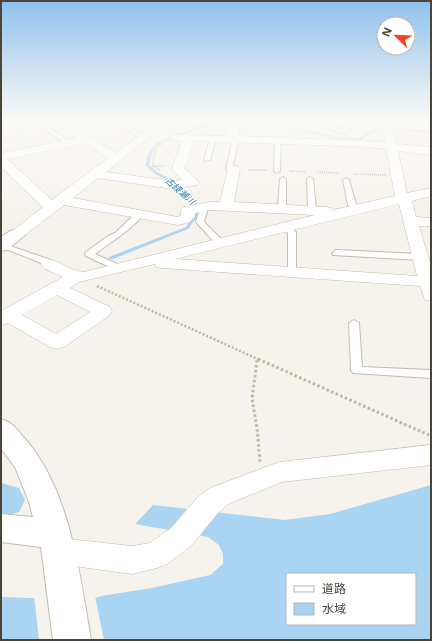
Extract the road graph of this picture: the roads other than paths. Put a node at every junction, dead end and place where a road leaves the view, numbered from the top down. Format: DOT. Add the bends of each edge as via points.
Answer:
graph roads {
  1 [pos="39,150"];
  2 [pos="103,150"];
  3 [pos="127,150"];
  4 [pos="185,150"];
  5 [pos="210,150"];
  6 [pos="233,150"];
  7 [pos="278,150"];
  8 [pos="392,150"];
  9 [pos="417,150"];
  10 [pos="431,152"];
  11 [pos="116,158"];
  12 [pos="1,159"];
  13 [pos="207,160"];
  14 [pos="232,169"];
  15 [pos="277,171"];
  16 [pos="96,174"];
  17 [pos="283,179"];
  18 [pos="310,179"];
  19 [pos="346,180"];
  20 [pos="431,192"];
  21 [pos="404,198"];
  22 [pos="54,202"];
  23 [pos="226,206"];
  24 [pos="199,208"];
  25 [pos="282,208"];
  26 [pos="356,209"];
  27 [pos="312,210"];
  28 [pos="339,213"];
  29 [pos="140,214"];
  30 [pos="410,221"];
  31 [pos="431,222"];
  32 [pos="286,227"];
  33 [pos="5,239"];
  34 [pos="220,243"];
  35 [pos="336,253"];
  36 [pos="420,257"];
  37 [pos="151,260"];
  38 [pos="49,264"];
  39 [pos="119,268"];
  40 [pos="292,272"];
  41 [pos="80,277"];
  42 [pos="430,286"];
  43 [pos="57,288"];
  44 [pos="4,317"];
  45 [pos="354,323"];
  46 [pos="431,374"];
  47 [pos="1,429"];
  48 [pos="431,455"];
  49 [pos="1,528"];
  50 [pos="58,550"];
  51 [pos="72,640"];
  1 -- 12 [label="street"];
  2 -- 11 [label="street"];
  3 -- 11 [label="street"];
  4 -- 16 [label="street" via="178,169 192,182 170,187"];
  5 -- 13 [label="lane"];
  6 -- 14 [label="lane"];
  7 -- 15 [label="lane"];
  8 -- 21 [label="street" via="401,195"];
  9 -- 10 [label="street"];
  11 -- 16 [label="street"];
  12 -- 22 [label="street"];
  14 -- 23 [label="street"];
  16 -- 22 [label="street"];
  17 -- 25 [label="lane"];
  18 -- 27 [label="lane"];
  19 -- 26 [label="lane" via="352,205"];
  20 -- 21 [label="street"];
  21 -- 26 [label="street"];
  21 -- 30 [label="street"];
  22 -- 29 [label="street"];
  22 -- 33 [label="street"];
  23 -- 24 [label="street"];
  23 -- 25 [label="street"];
  24 -- 29 [label="street" via="188,210 186,219 178,221"];
  24 -- 34 [label="lane" via="200,222"];
  25 -- 27 [label="street"];
  26 -- 28 [label="street"];
  27 -- 28 [label="street"];
  28 -- 32 [label="street"];
  29 -- 39 [label="lane" via="118,235 89,254"];
  30 -- 31 [label="street"];
  30 -- 36 [label="street"];
  32 -- 34 [label="street"];
  32 -- 40 [label="lane" via="292,232"];
  33 -- 38 [label="lane"];
  34 -- 37 [label="street"];
  35 -- 36 [label="lane"];
  36 -- 42 [label="street"];
  37 -- 39 [label="street"];
  37 -- 40 [label="street"];
  38 -- 41 [label="street"];
  39 -- 41 [label="street"];
  40 -- 42 [label="street"];
  41 -- 43 [label="street"];
  43 -- 44 [label="street"];
  43 -- 44 [label="street" via="103,312 57,343"];
  45 -- 46 [label="lane" via="358,370"];
  47 -- 50 [label="street" via="27,461 45,502"];
  48 -- 50 [label="street" via="280,472 219,496 181,537 157,555 132,560"];
  49 -- 50 [label="street"];
  50 -- 51 [label="street"];
}
